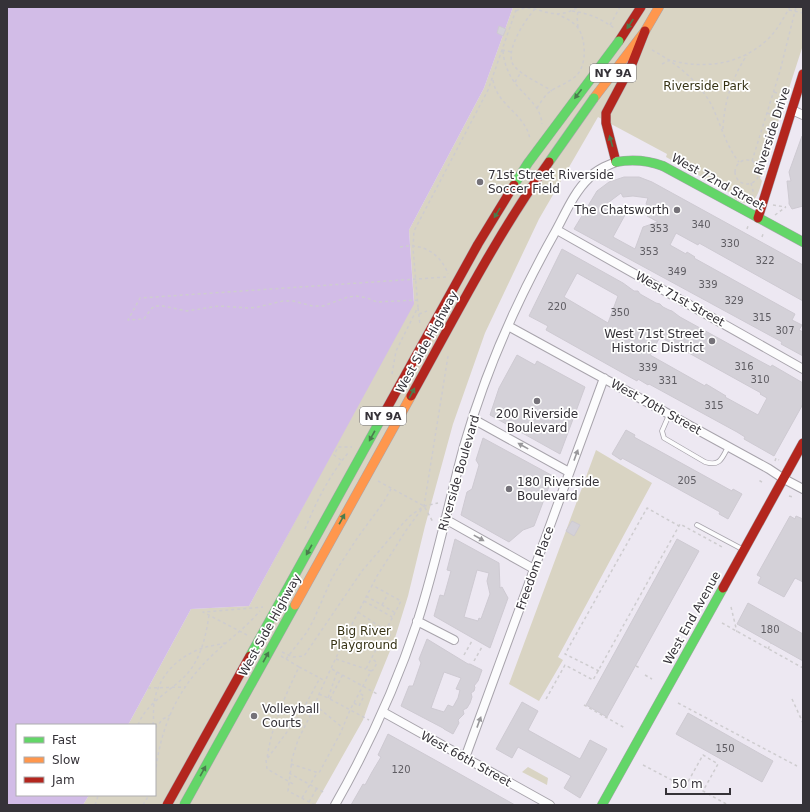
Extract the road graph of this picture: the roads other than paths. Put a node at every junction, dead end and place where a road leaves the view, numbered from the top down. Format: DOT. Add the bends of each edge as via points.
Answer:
graph roads {
  1 [pos="641,7"];
  2 [pos="659,7"];
  3 [pos="635,50"];
  4 [pos="803,74"];
  5 [pos="792,110"];
  6 [pos="803,115"];
  7 [pos="616,162"];
  8 [pos="758,218"];
  9 [pos="557,230"];
  10 [pos="803,242"];
  11 [pos="508,326"];
  12 [pos="803,369"];
  13 [pos="604,378"];
  14 [pos="669,415"];
  15 [pos="473,419"];
  16 [pos="803,443"];
  17 [pos="728,447"];
  18 [pos="569,472"];
  19 [pos="784,479"];
  20 [pos="803,489"];
  21 [pos="445,519"];
  22 [pos="697,524"];
  23 [pos="744,550"];
  24 [pos="534,569"];
  25 [pos="417,621"];
  26 [pos="454,640"];
  27 [pos="383,712"];
  28 [pos="465,758"];
  29 [pos="167,805"];
  30 [pos="184,805"];
  31 [pos="335,805"];
  32 [pos="550,805"];
  33 [pos="602,805"];
  1 -- 29 [label="main road, West Side Highway / NY 9A, one-way, bridge" via="508,194"];
  2 -- 3 [label="main road"];
  7 -- 3 [label="main road, one-way" via="606,113 632,64"];
  30 -- 3 [label="main road, West Side Highway / NY 9A, one-way, bridge" via="499,238 542,171 594,98"];
  4 -- 5 [label="main road, Riverside Drive"];
  5 -- 6 [label="street"];
  5 -- 8 [label="main road, Riverside Drive"];
  7 -- 8 [label="main road, West 72nd Street, bridge" via="638,160 663,166"];
  7 -- 9 [label="street, Riverside Boulevard" via="588,178"];
  8 -- 10 [label="main road, West 72nd Street"];
  9 -- 11 [label="street, Riverside Boulevard" via="528,282"];
  9 -- 12 [label="street, West 71st Street"];
  11 -- 13 [label="street, West 70th Street"];
  11 -- 15 [label="street, Riverside Boulevard"];
  13 -- 14 [label="street, West 70th Street"];
  18 -- 13 [label="street, Freedom Place, one-way"];
  14 -- 17 [label="street, West 70th Street"];
  14 -- 17 [label="lane" via="662,431 664,438 705,462 717,463"];
  18 -- 15 [label="street, one-way"];
  15 -- 21 [label="street, Riverside Boulevard"];
  16 -- 19 [label="main road, West End Avenue"];
  17 -- 19 [label="street, West 70th Street"];
  18 -- 24 [label="street, Freedom Place"];
  19 -- 20 [label="street, West 70th Street"];
  19 -- 23 [label="main road, West End Avenue"];
  21 -- 24 [label="street, one-way"];
  21 -- 25 [label="street, Riverside Boulevard"];
  22 -- 23 [label="lane"];
  23 -- 33 [label="main road, West End Avenue"];
  28 -- 24 [label="street, Freedom Place, one-way"];
  25 -- 26 [label="street"];
  25 -- 27 [label="street, Riverside Boulevard"];
  27 -- 28 [label="street, West 66th Street"];
  27 -- 31 [label="street, Riverside Boulevard"];
  28 -- 32 [label="street, West 66th Street"];
}
